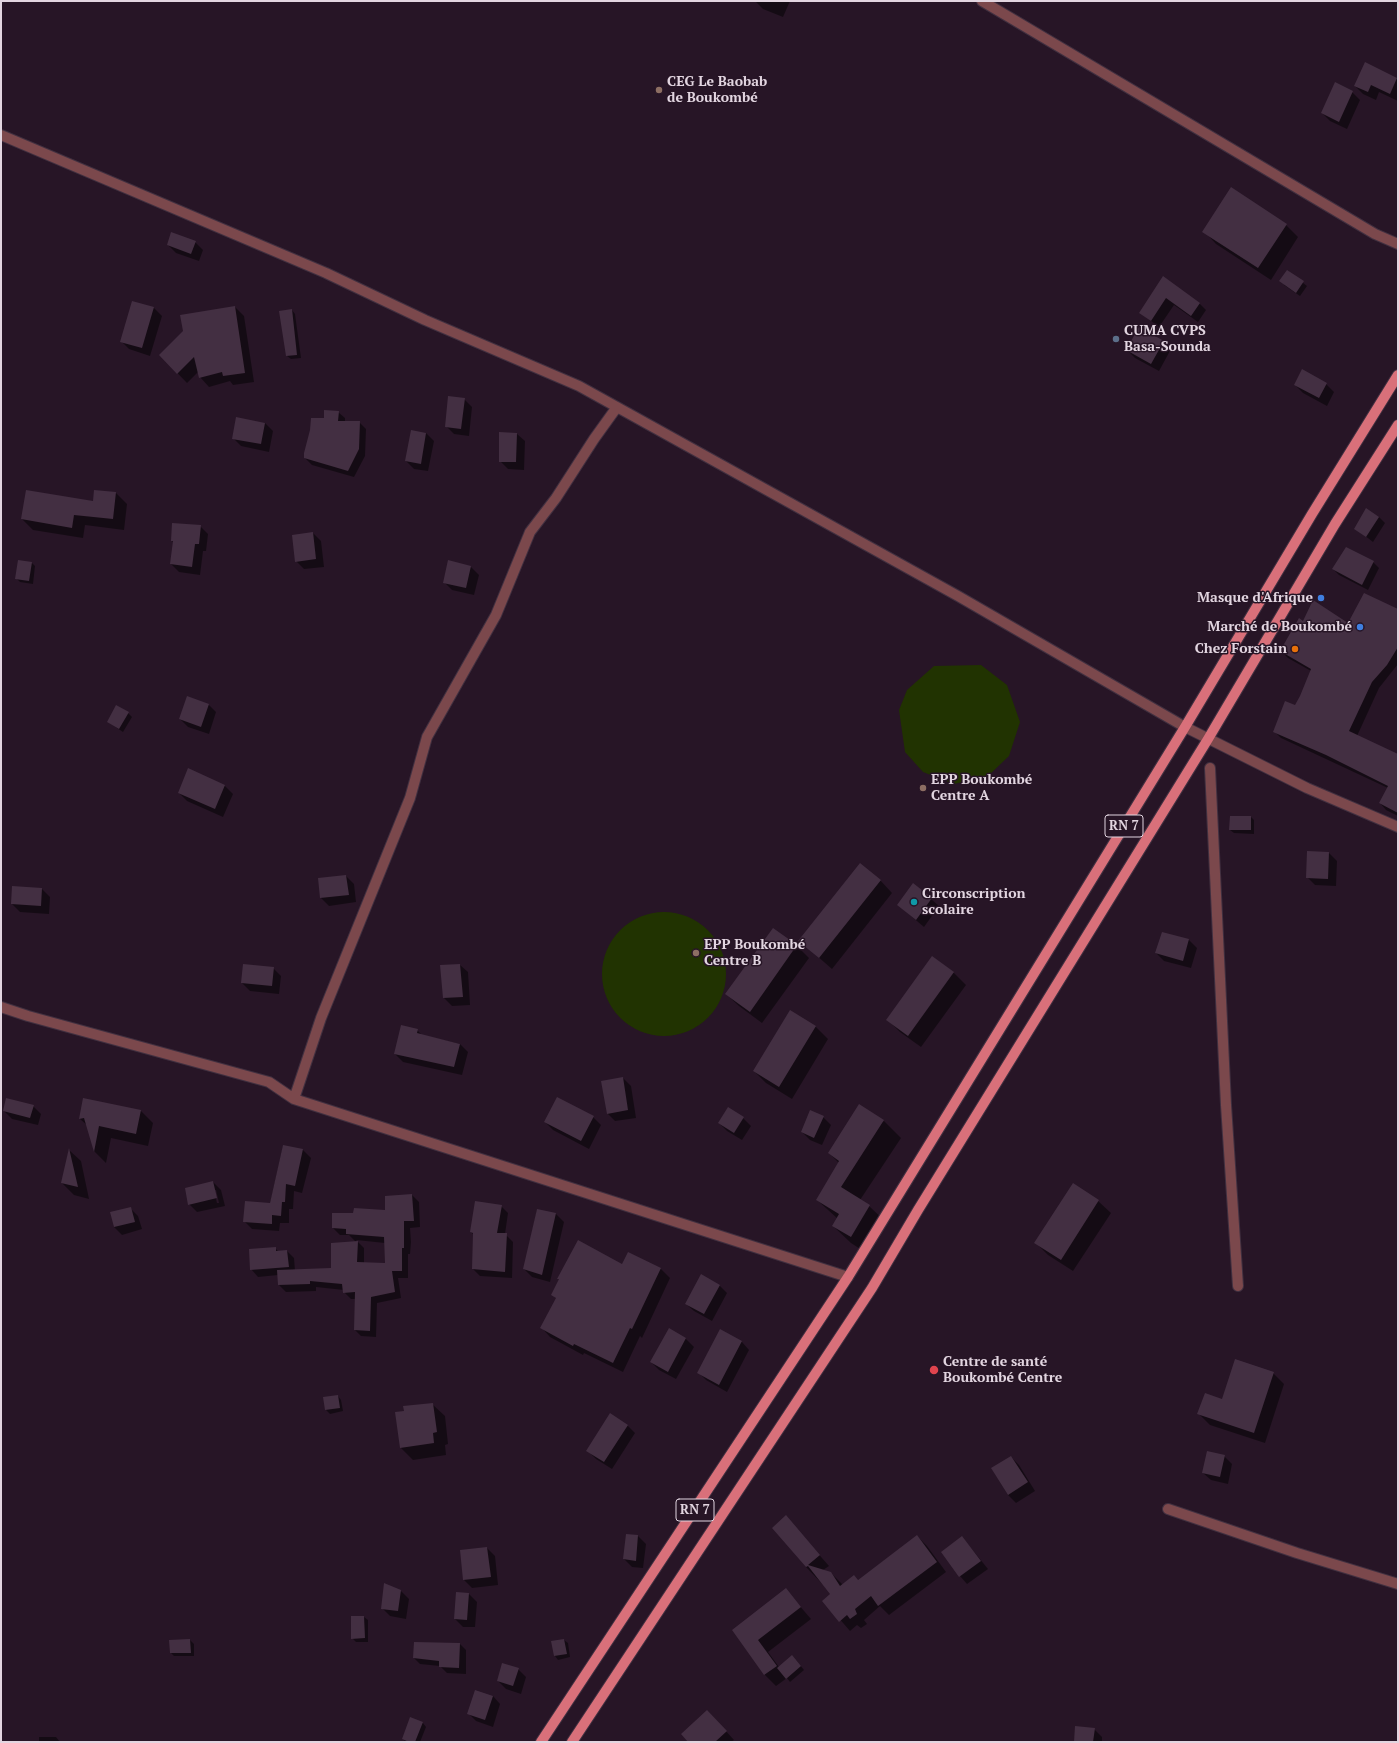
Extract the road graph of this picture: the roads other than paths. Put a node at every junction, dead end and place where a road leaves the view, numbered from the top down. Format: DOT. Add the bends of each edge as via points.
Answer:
graph roads {
  1 [pos="982,1"];
  2 [pos="1,135"];
  3 [pos="1398,244"];
  4 [pos="1398,375"];
  5 [pos="617,407"];
  6 [pos="1398,425"];
  7 [pos="1185,727"];
  8 [pos="1208,739"];
  9 [pos="1210,768"];
  10 [pos="1398,827"];
  11 [pos="1,1007"];
  12 [pos="294,1099"];
  13 [pos="848,1277"];
  14 [pos="1238,1286"];
  15 [pos="1168,1509"];
  16 [pos="1398,1584"];
  17 [pos="541,1742"];
  18 [pos="572,1742"];
  1 -- 3 [label="street" via="1375,234"];
  2 -- 5 [label="street" via="326,273 425,320 579,386"];
  4 -- 7 [label="main road, RN 7"];
  5 -- 7 [label="street" via="958,596"];
  5 -- 12 [label="street" via="530,532 496,614 427,737 410,798 321,1018"];
  6 -- 8 [label="main road, RN 7" via="1335,524"];
  7 -- 8 [label="street"];
  7 -- 13 [label="main road, RN 7"];
  8 -- 10 [label="street" via="1307,788"];
  8 -- 18 [label="main road, RN 7" via="872,1288"];
  9 -- 14 [label="street" via="1226,1105"];
  11 -- 12 [label="street" via="269,1082"];
  12 -- 13 [label="street"];
  13 -- 17 [label="main road, RN 7"];
  15 -- 16 [label="street" via="1296,1553"];
}
